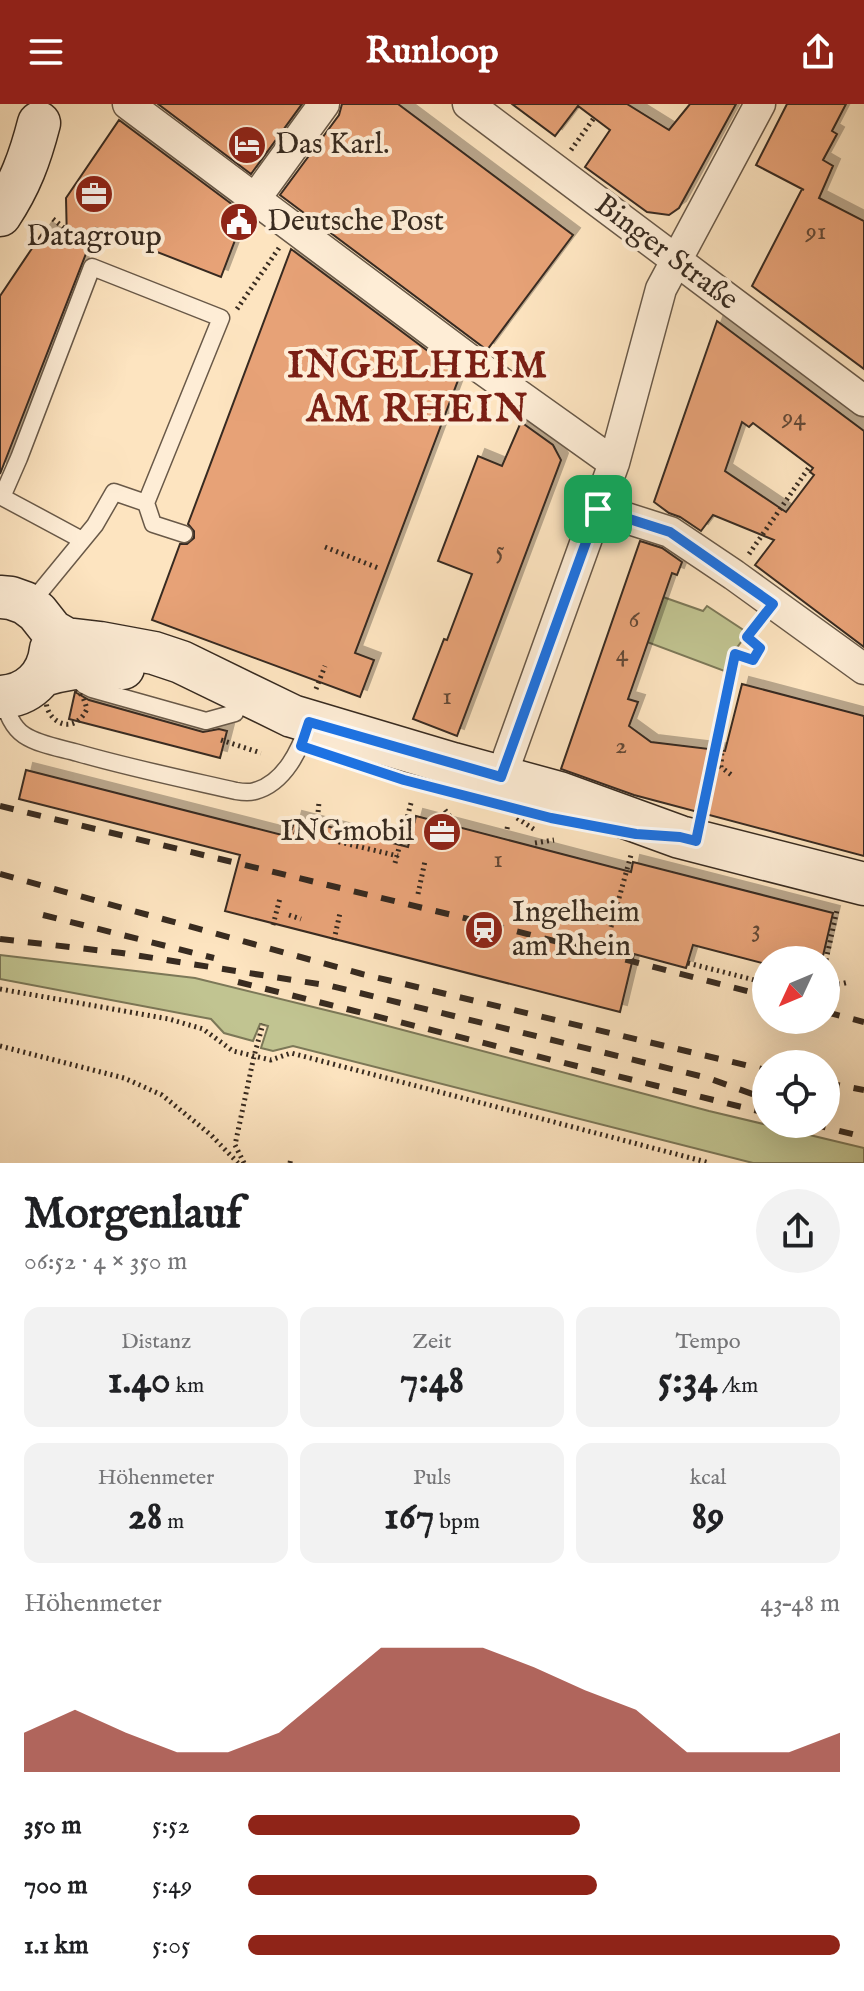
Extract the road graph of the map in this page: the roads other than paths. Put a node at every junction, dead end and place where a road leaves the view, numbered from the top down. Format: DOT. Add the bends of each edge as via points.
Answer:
graph roads {
  1 [pos="128,104"];
  2 [pos="324,104"];
  3 [pos="468,104"];
  4 [pos="760,104"];
  5 [pos="44,114"];
  6 [pos="0,184"];
  7 [pos="255,199"];
  8 [pos="0,215"];
  9 [pos="677,261"];
  10 [pos="864,401"];
  11 [pos="614,463"];
  12 [pos="146,503"];
  13 [pos="598,509"];
  14 [pos="184,534"];
  15 [pos="82,540"];
  16 [pos="16,604"];
  17 [pos="864,669"];
  18 [pos="53,681"];
  19 [pos="1,697"];
  20 [pos="309,717"];
  21 [pos="501,777"];
  22 [pos="688,839"];
  23 [pos="851,896"];
  1 -- 7 [label="street"];
  2 -- 7 [label="street"];
  3 -- 9 [label="street, Binger Straße"];
  4 -- 9 [label="street"];
  5 -- 6 [label="main road"];
  5 -- 8 [label="main road" via="22,177"];
  7 -- 11 [label="street"];
  9 -- 10 [label="street, Binger Straße"];
  9 -- 11 [label="street" via="661,289"];
  11 -- 13 [label="street"];
  12 -- 14 [label="lane" via="153,524"];
  12 -- 15 [label="lane" via="114,492"];
  12 -- 15 [label="lane" via="221,318 92,267 2,497"];
  13 -- 17 [label="street" via="670,532"];
  13 -- 21 [label="street"];
  15 -- 16 [label="lane" via="40,592"];
  16 -- 18 [label="main road" via="51,639"];
  16 -- 20 [label="main road" via="66,639 154,653 278,710"];
  18 -- 19 [label="main road"];
  18 -- 20 [label="main road" via="105,666 148,674 230,726"];
  19 -- 20 [label="lane" via="18,730 37,741 236,791 253,792 291,763"];
  20 -- 21 [label="main road"];
  20 -- 22 [label="main road" via="404,780 551,818"];
  21 -- 22 [label="main road"];
  22 -- 23 [label="main road"];
}
